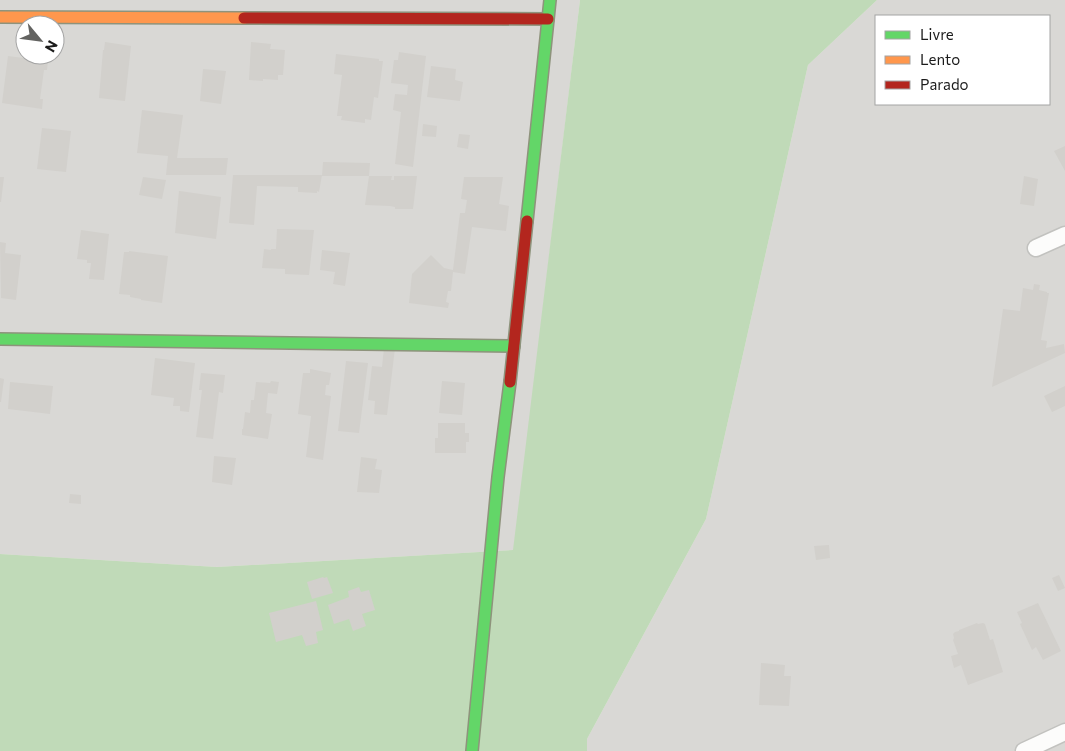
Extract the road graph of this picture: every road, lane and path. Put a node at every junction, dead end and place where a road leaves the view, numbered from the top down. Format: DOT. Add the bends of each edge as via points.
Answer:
graph roads {
  1 [pos="550,0"];
  2 [pos="0,17"];
  3 [pos="548,19"];
  4 [pos="1065,235"];
  5 [pos="1036,248"];
  6 [pos="0,339"];
  7 [pos="514,346"];
  8 [pos="1065,732"];
  9 [pos="472,751"];
  10 [pos="1024,751"];
  1 -- 3 [label="street"];
  2 -- 3 [label="street"];
  3 -- 7 [label="street"];
  4 -- 5 [label="street"];
  6 -- 7 [label="street"];
  7 -- 9 [label="street"];
  8 -- 10 [label="street"];
}
